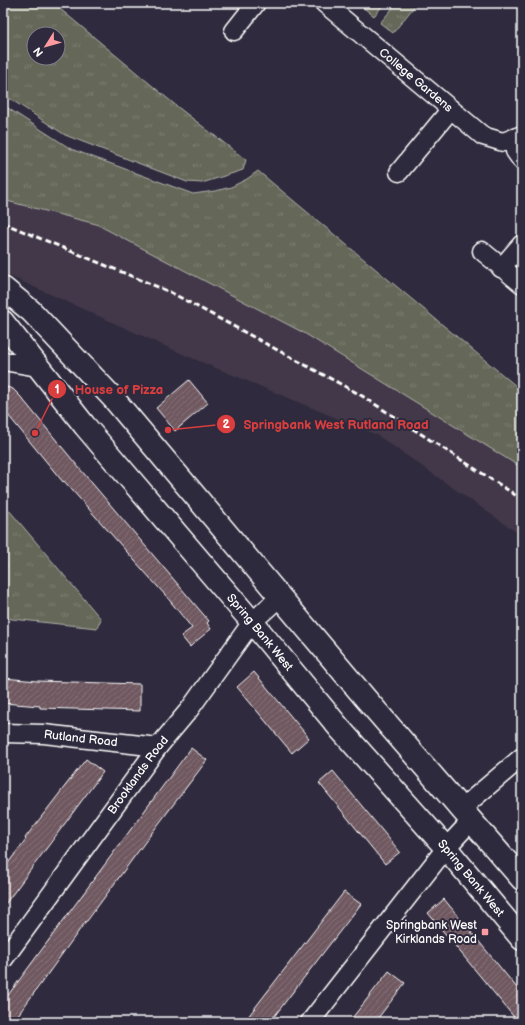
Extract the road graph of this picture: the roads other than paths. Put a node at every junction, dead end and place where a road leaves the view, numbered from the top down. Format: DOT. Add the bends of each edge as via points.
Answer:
graph roads {
  1 [pos="256,3"];
  2 [pos="324,3"];
  3 [pos="234,31"];
  4 [pos="450,109"];
  5 [pos="518,136"];
  6 [pos="522,161"];
  7 [pos="399,172"];
  8 [pos="522,244"];
  9 [pos="482,251"];
  10 [pos="501,268"];
  11 [pos="522,284"];
  12 [pos="3,288"];
  13 [pos="3,322"];
  14 [pos="3,361"];
  15 [pos="38,367"];
  16 [pos="280,597"];
  17 [pos="252,622"];
  18 [pos="3,733"];
  19 [pos="158,747"];
  20 [pos="522,757"];
  21 [pos="466,815"];
  22 [pos="446,848"];
  23 [pos="522,879"];
  24 [pos="522,939"];
  25 [pos="3,960"];
  26 [pos="310,1022"];
  1 -- 3 [label="street"];
  2 -- 4 [label="street, College Gardens"];
  4 -- 5 [label="street, College Gardens" via="483,136 503,142"];
  4 -- 7 [label="street"];
  5 -- 6 [label="street, College Gardens" via="515,151"];
  8 -- 10 [label="street"];
  9 -- 10 [label="street"];
  10 -- 11 [label="street"];
  12 -- 16 [label="street" via="31,311 113,398"];
  13 -- 15 [label="street, Spring Bank West"];
  14 -- 15 [label="street"];
  15 -- 17 [label="street, Spring Bank West"];
  16 -- 17 [label="street, Brooklands Road"];
  16 -- 21 [label="street"];
  17 -- 19 [label="street, Brooklands Road"];
  17 -- 22 [label="street, Spring Bank West" via="342,730"];
  18 -- 19 [label="street, Rutland Road" via="44,734"];
  19 -- 25 [label="street, Brooklands Road"];
  20 -- 21 [label="street"];
  21 -- 22 [label="street"];
  21 -- 23 [label="street"];
  22 -- 24 [label="street, Spring Bank West"];
  22 -- 26 [label="street"];
}
